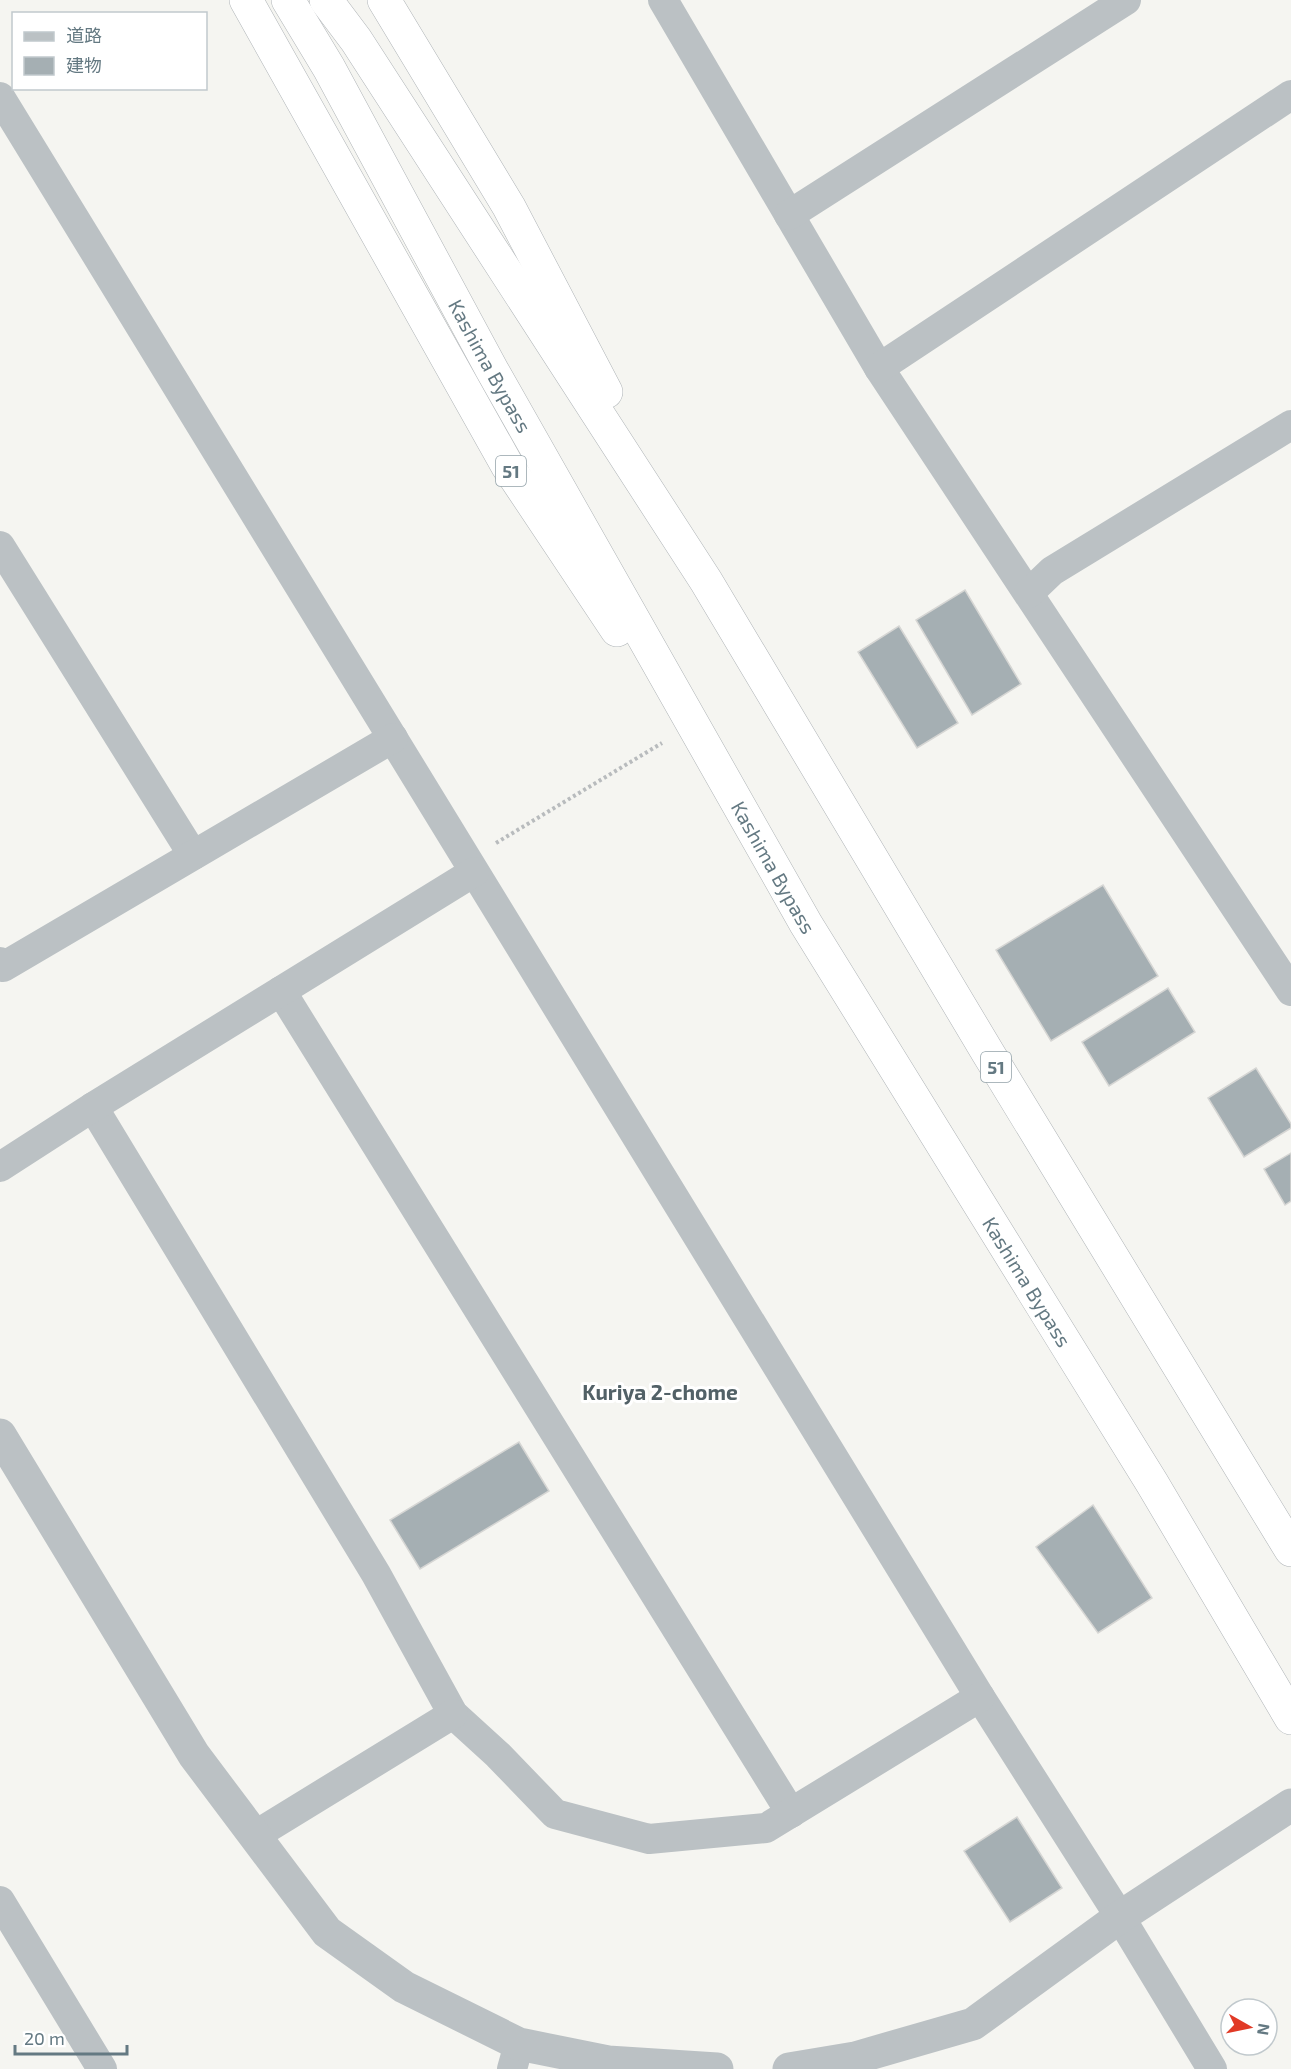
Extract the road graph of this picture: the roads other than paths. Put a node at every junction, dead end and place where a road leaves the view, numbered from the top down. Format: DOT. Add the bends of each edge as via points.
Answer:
graph roads {
  1 [pos="246,0"];
  2 [pos="288,0"];
  3 [pos="326,0"];
  4 [pos="384,0"];
  5 [pos="663,0"];
  6 [pos="1126,0"];
  7 [pos="1291,95"];
  8 [pos="0,97"];
  9 [pos="789,215"];
  10 [pos="879,368"];
  11 [pos="1291,425"];
  12 [pos="0,546"];
  13 [pos="706,581"];
  14 [pos="1029,593"];
  15 [pos="393,738"];
  16 [pos="194,855"];
  17 [pos="471,866"];
  18 [pos="806,924"];
  19 [pos="0,962"];
  20 [pos="281,991"];
  21 [pos="1291,991"];
  22 [pos="93,1107"];
  23 [pos="0,1167"];
  24 [pos="0,1435"];
  25 [pos="1291,1550"];
  26 [pos="980,1697"];
  27 [pos="453,1714"];
  28 [pos="1291,1718"];
  29 [pos="1291,1805"];
  30 [pos="791,1813"];
  31 [pos="254,1836"];
  32 [pos="0,1901"];
  33 [pos="1120,1917"];
  34 [pos="516,2057"];
  35 [pos="102,2069"];
  36 [pos="717,2069"];
  37 [pos="789,2069"];
  38 [pos="1212,2069"];
  1 -- 18 [label="highway, 51" via="507,465 683,729"];
  2 -- 18 [label="highway, Kashima Bypass / 51"];
  3 -- 13 [label="highway, 51" via="369,60"];
  4 -- 13 [label="highway, 51" via="509,207"];
  5 -- 9 [label="street"];
  6 -- 9 [label="street"];
  7 -- 10 [label="street"];
  8 -- 15 [label="street"];
  9 -- 10 [label="street"];
  10 -- 14 [label="street"];
  11 -- 14 [label="street" via="1052,571"];
  12 -- 16 [label="street"];
  13 -- 25 [label="highway, 51"];
  14 -- 21 [label="street"];
  15 -- 16 [label="street"];
  15 -- 17 [label="street"];
  16 -- 19 [label="street" via="3,967"];
  17 -- 20 [label="street"];
  17 -- 26 [label="street"];
  18 -- 28 [label="highway, Kashima Bypass / 51" via="1152,1483"];
  20 -- 22 [label="street"];
  20 -- 30 [label="street"];
  22 -- 23 [label="street"];
  22 -- 27 [label="street" via="376,1574"];
  24 -- 31 [label="street" via="194,1755"];
  26 -- 30 [label="street"];
  26 -- 33 [label="street"];
  27 -- 30 [label="street" via="555,1814 649,1839 766,1828"];
  27 -- 31 [label="street"];
  29 -- 33 [label="street"];
  31 -- 34 [label="street" via="327,1932 404,1987"];
  32 -- 35 [label="street"];
  33 -- 37 [label="street" via="973,2024 855,2058"];
  33 -- 38 [label="street"];
  34 -- 36 [label="street"];
}
